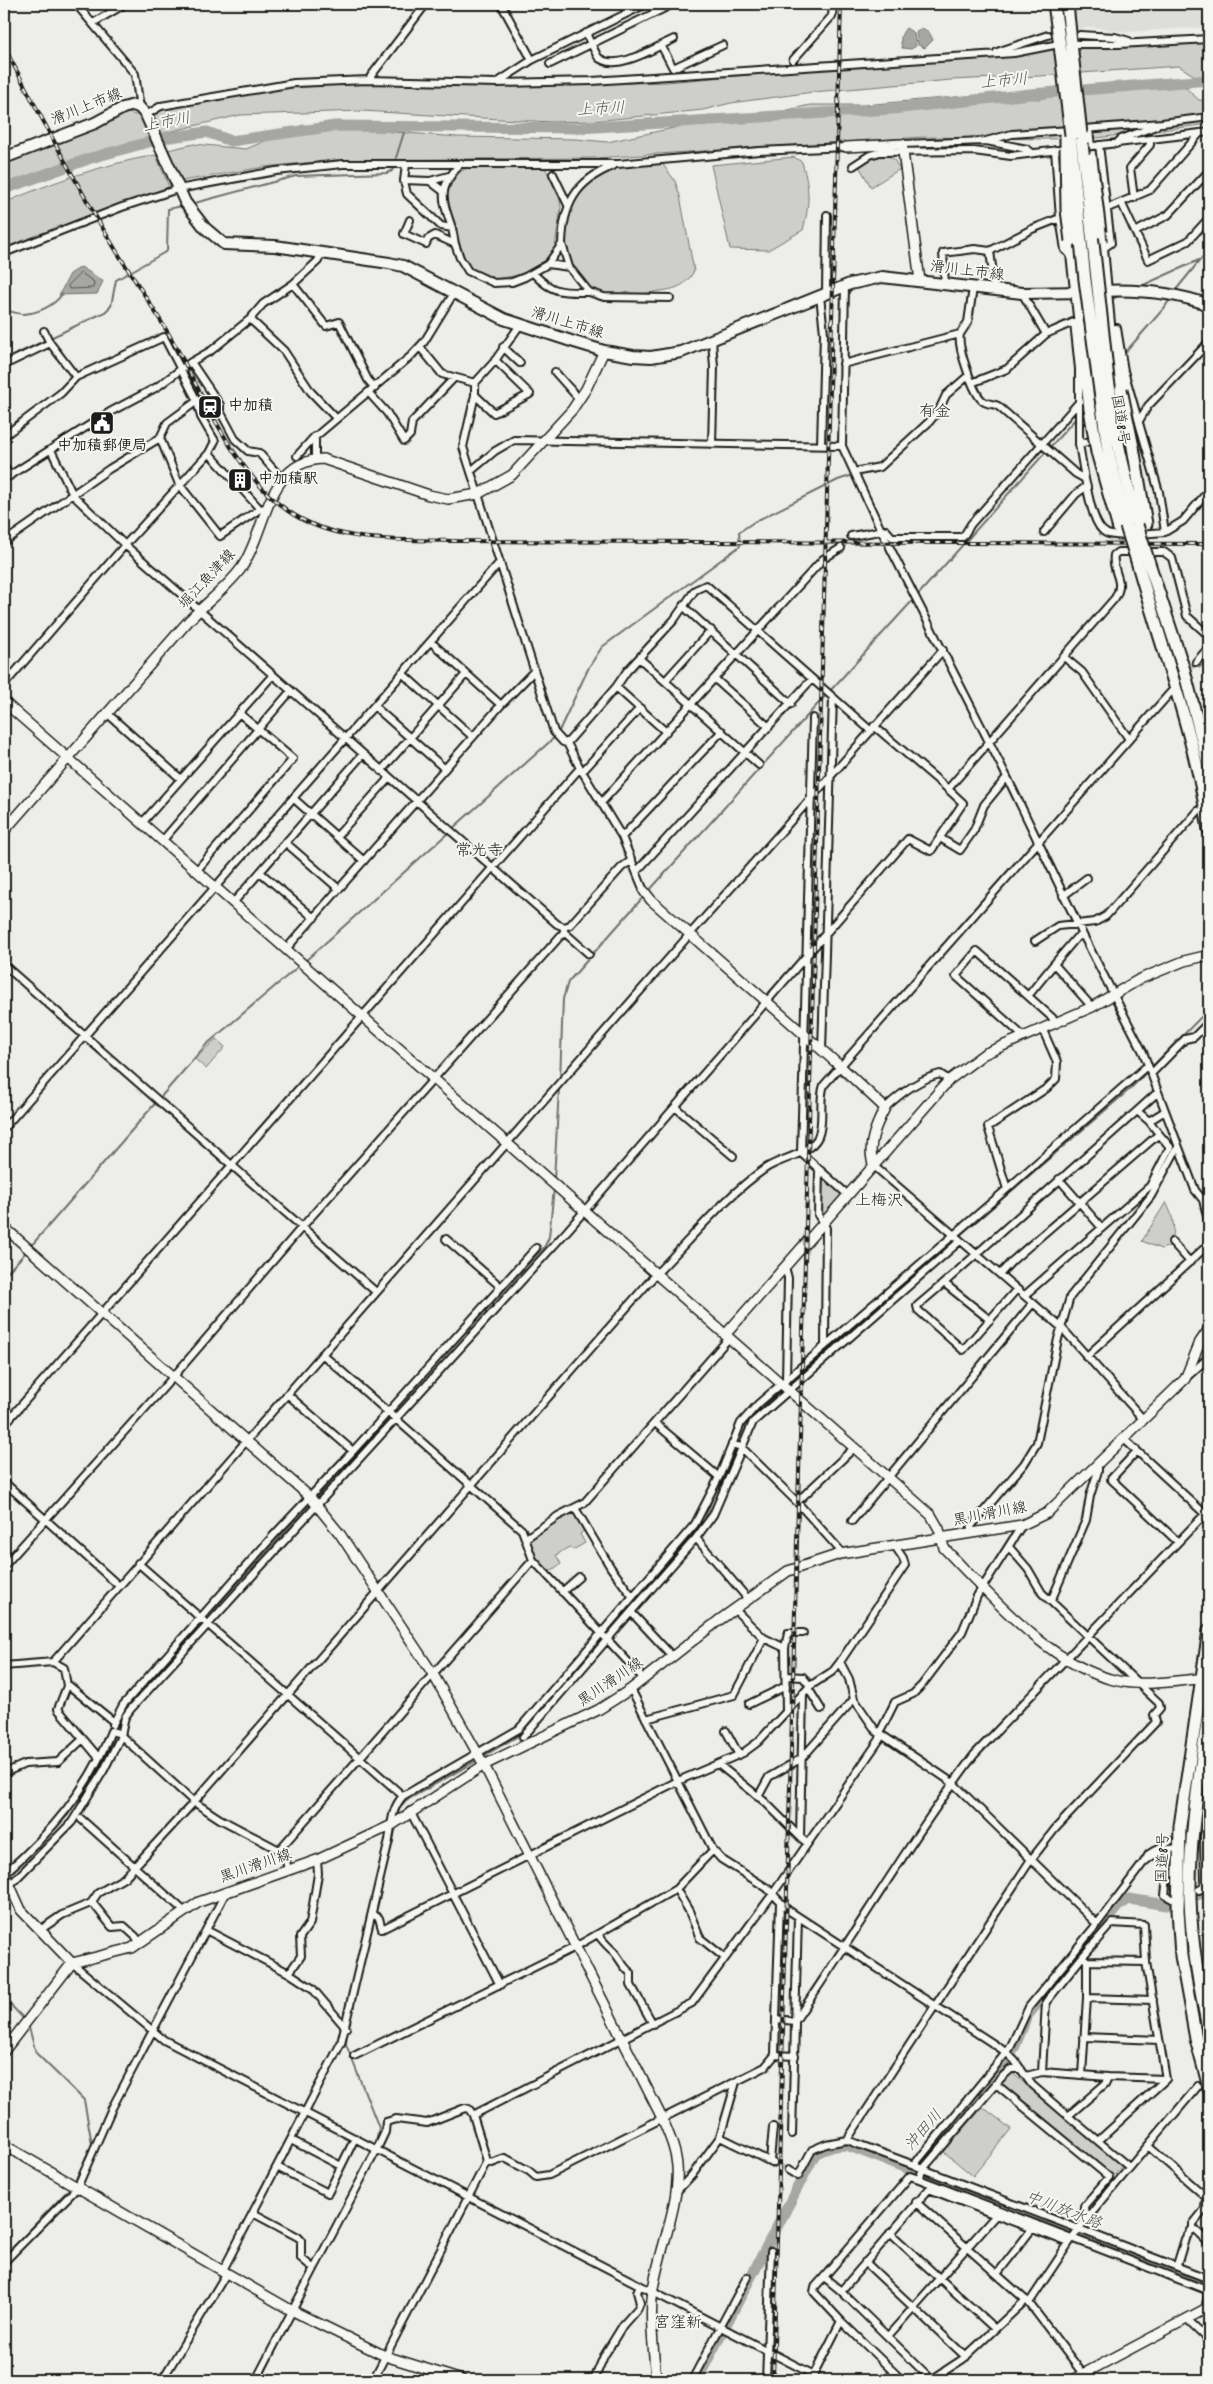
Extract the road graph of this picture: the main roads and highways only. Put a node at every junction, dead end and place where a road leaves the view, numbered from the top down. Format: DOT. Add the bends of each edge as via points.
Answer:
graph roads {
  1 [pos="1054,4"];
  2 [pos="1067,4"];
  3 [pos="1069,45"];
  4 [pos="1072,93"];
  5 [pos="1077,141"];
  6 [pos="4,158"];
  7 [pos="1105,291"];
  8 [pos="1077,293"];
  9 [pos="1209,305"];
  10 [pos="1108,450"];
  11 [pos="1132,526"];
  12 [pos="1142,561"];
  13 [pos="1209,767"];
  14 [pos="1209,830"];
  15 [pos="1209,1630"];
  16 [pos="1206,1678"];
  17 [pos="1209,1710"];
  18 [pos="1209,2033"];
  19 [pos="1204,2086"];
  1 -- 3 [label="highway"];
  2 -- 3 [label="highway"];
  3 -- 4 [label="highway, bridge"];
  4 -- 5 [label="highway, bridge"];
  4 -- 5 [label="highway, bridge"];
  5 -- 7 [label="highway, bridge" via="1100,232"];
  5 -- 8 [label="highway, bridge" via="1067,210"];
  5 -- 10 [label="highway, 国道8号, bridge" via="1085,280"];
  6 -- 8 [label="main road, 滑川上市線" via="134,105 143,111 178,189 192,212 224,244 275,246 403,266 520,325 604,351 633,356 681,352 845,286 882,277 993,291"];
  7 -- 8 [label="main road, 滑川上市線"];
  7 -- 9 [label="main road, 滑川上市線" via="1175,294"];
  7 -- 11 [label="highway, bridge" via="1109,329 1133,447"];
  8 -- 10 [label="highway, bridge" via="1078,331 1090,408"];
  10 -- 11 [label="highway"];
  10 -- 11 [label="highway, 国道8号"];
  11 -- 12 [label="highway"];
  11 -- 12 [label="highway, 国道8号, bridge"];
  12 -- 13 [label="highway" via="1156,582 1184,670"];
  12 -- 14 [label="highway, 国道8号" via="1145,588 1174,679 1204,796"];
  15 -- 16 [label="highway, 国道8号"];
  16 -- 19 [label="highway, 国道8号" via="1180,1826 1173,1846 1181,1956"];
  17 -- 18 [label="highway, 国道8号" via="1191,1857 1191,1908 1198,1977"];
}
